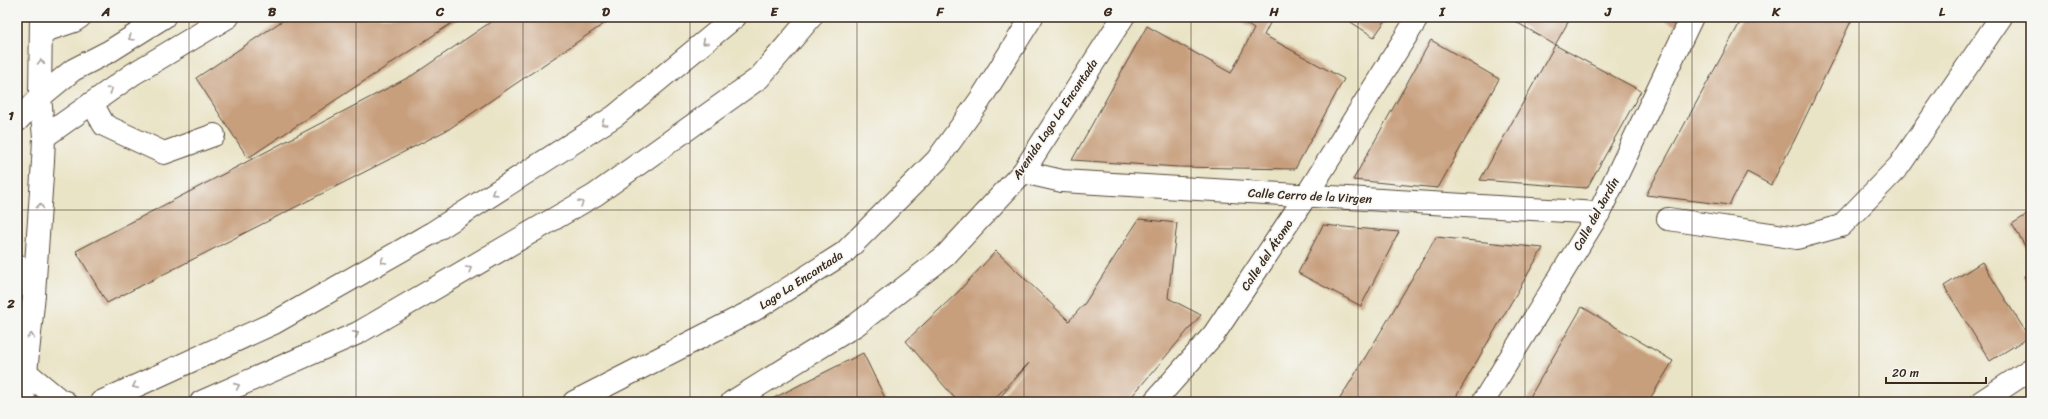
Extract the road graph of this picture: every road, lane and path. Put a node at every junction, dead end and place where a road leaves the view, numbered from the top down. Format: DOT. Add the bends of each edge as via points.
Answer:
graph roads {
  1 [pos="80,17"];
  2 [pos="164,17"];
  3 [pos="735,17"];
  4 [pos="811,17"];
  5 [pos="1032,17"];
  6 [pos="1123,17"];
  7 [pos="1418,17"];
  8 [pos="1692,17"];
  9 [pos="2001,17"];
  10 [pos="213,20"];
  11 [pos="41,25"];
  12 [pos="40,96"];
  13 [pos="92,102"];
  14 [pos="17,121"];
  15 [pos="214,134"];
  16 [pos="44,137"];
  17 [pos="1023,172"];
  18 [pos="1306,196"];
  19 [pos="1599,213"];
  20 [pos="1668,219"];
  21 [pos="17,265"];
  22 [pos="34,294"];
  23 [pos="2031,369"];
  24 [pos="27,373"];
  25 [pos="23,402"];
  26 [pos="65,402"];
  27 [pos="101,402"];
  28 [pos="201,402"];
  29 [pos="574,402"];
  30 [pos="732,402"];
  31 [pos="1154,402"];
  32 [pos="1483,402"];
  33 [pos="1981,402"];
  1 -- 11 [label="street" via="74,21"];
  2 -- 12 [label="street, one-way" via="73,70"];
  3 -- 27 [label="street, one-way" via="615,116 432,233 274,323"];
  28 -- 4 [label="street, one-way" via="358,333 595,195 759,78"];
  5 -- 29 [label="street, Lago La Encantada" via="980,100 937,160 844,252 754,310"];
  6 -- 17 [label="street, Avenida Lago La Encantada"];
  7 -- 18 [label="street, Calle del Átomo"];
  8 -- 19 [label="street, Calle del Jardín"];
  9 -- 20 [label="street" via="1898,166 1841,226 1797,238"];
  13 -- 10 [label="street, one-way"];
  12 -- 11 [label="street, one-way"];
  12 -- 14 [label="street"];
  12 -- 16 [label="street"];
  13 -- 15 [label="street" via="104,125 164,153"];
  13 -- 16 [label="street"];
  22 -- 16 [label="street, one-way"];
  17 -- 18 [label="street, Calle Cerro de la Virgen" via="1062,181"];
  17 -- 30 [label="street, Avenida Lago La Encantada" via="945,256 856,325"];
  18 -- 19 [label="street, Calle Cerro de la Virgen"];
  18 -- 31 [label="street, Calle del Átomo" via="1214,334"];
  19 -- 32 [label="street, Calle del Jardín"];
  21 -- 22 [label="street"];
  24 -- 22 [label="street, one-way"];
  23 -- 33 [label="street"];
  24 -- 25 [label="street"];
  24 -- 26 [label="street"];
}
